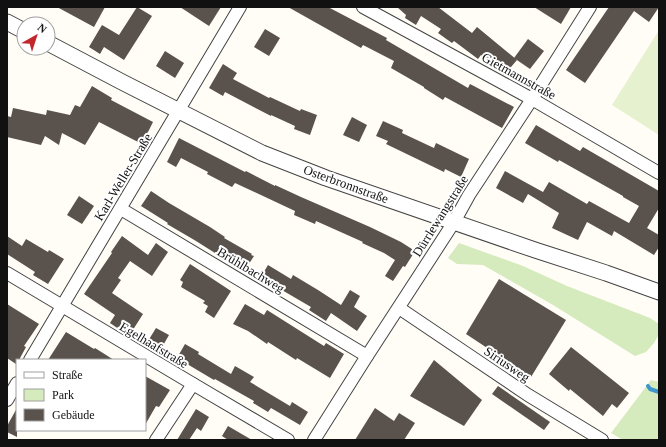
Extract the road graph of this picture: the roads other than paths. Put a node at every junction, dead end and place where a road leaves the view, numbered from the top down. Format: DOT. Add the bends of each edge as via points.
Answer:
graph roads {
  1 [pos="240,7"];
  2 [pos="363,7"];
  3 [pos="590,7"];
  4 [pos="7,22"];
  5 [pos="16,27"];
  6 [pos="56,47"];
  7 [pos="532,99"];
  8 [pos="178,110"];
  9 [pos="659,173"];
  10 [pos="121,209"];
  11 [pos="454,222"];
  12 [pos="7,273"];
  13 [pos="659,292"];
  14 [pos="62,305"];
  15 [pos="398,308"];
  16 [pos="367,356"];
  17 [pos="31,359"];
  18 [pos="16,384"];
  19 [pos="193,384"];
  20 [pos="7,400"];
  21 [pos="156,440"];
  22 [pos="288,440"];
  23 [pos="314,440"];
  24 [pos="602,440"];
  1 -- 8 [label="street, Karl-Weller-Straße"];
  2 -- 7 [label="street, Gietmannstraße"];
  3 -- 7 [label="street, Dürrlewangstraße"];
  4 -- 5 [label="street"];
  6 -- 8 [label="street, Osterbronnstraße"];
  7 -- 9 [label="street, Gietmannstraße"];
  7 -- 11 [label="street, Dürrlewangstraße"];
  8 -- 10 [label="street, Karl-Weller-Straße"];
  8 -- 11 [label="street, Osterbronnstraße" via="262,153"];
  10 -- 14 [label="street, Karl-Weller-Straße"];
  10 -- 16 [label="street, Brühlbachweg"];
  11 -- 13 [label="street, Osterbronnstraße"];
  11 -- 15 [label="street, Dürrlewangstraße"];
  12 -- 14 [label="street, Egelhaafstraße"];
  14 -- 17 [label="street, Karl-Weller-Straße"];
  14 -- 19 [label="street, Egelhaafstraße"];
  15 -- 16 [label="street, Dürrlewangstraße"];
  15 -- 24 [label="street, Siriusweg" via="528,395"];
  16 -- 23 [label="street, Dürrlewangstraße"];
  18 -- 20 [label="street"];
  19 -- 21 [label="street"];
  19 -- 22 [label="street, Egelhaafstraße"];
}
